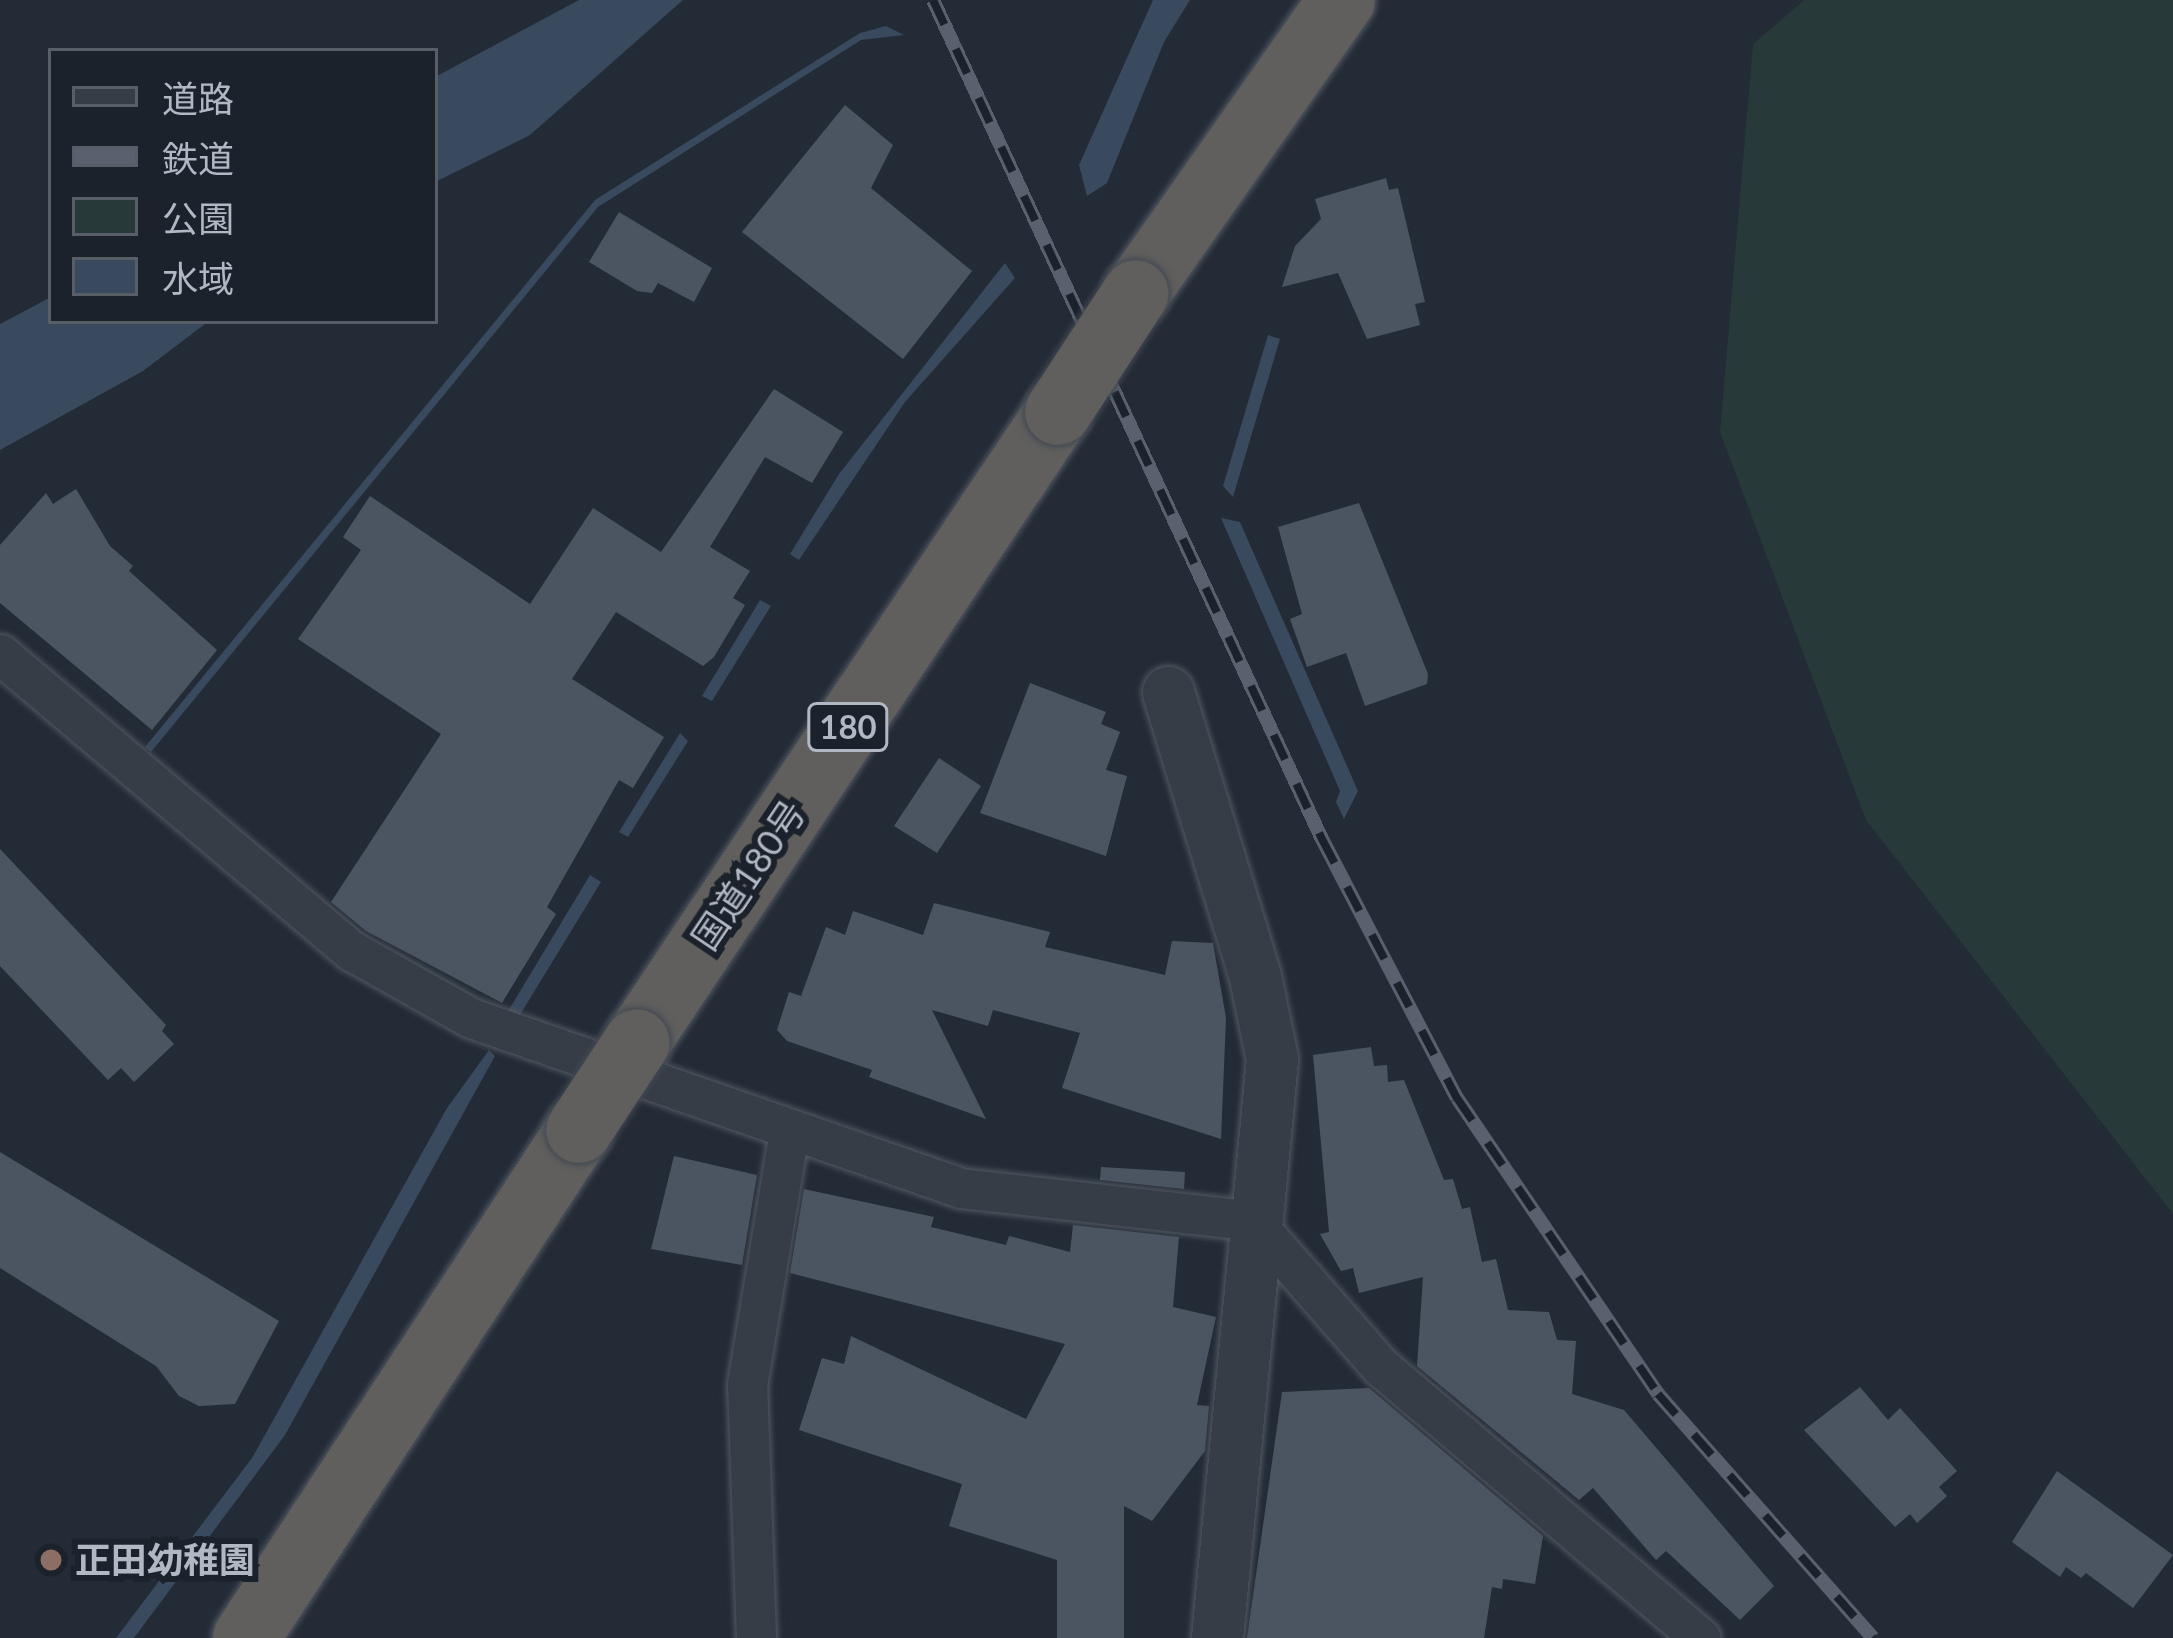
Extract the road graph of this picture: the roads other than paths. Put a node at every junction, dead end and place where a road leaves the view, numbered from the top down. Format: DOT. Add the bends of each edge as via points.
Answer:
graph roads {
  1 [pos="1342,0"];
  2 [pos="0,654"];
  3 [pos="1168,692"];
  4 [pos="789,1131"];
  5 [pos="1253,1221"];
  6 [pos="246,1638"];
  7 [pos="756,1638"];
  8 [pos="1217,1638"];
  9 [pos="1700,1638"];
  1 -- 6 [label="highway, 国道180号 / 180, bridge" via="1136,293"];
  2 -- 4 [label="street" via="352,951 471,1018"];
  3 -- 5 [label="street" via="1255,977 1272,1059"];
  4 -- 5 [label="street" via="961,1188"];
  4 -- 7 [label="street" via="747,1385"];
  5 -- 8 [label="street" via="1247,1379"];
  5 -- 9 [label="street" via="1381,1367"];
}
